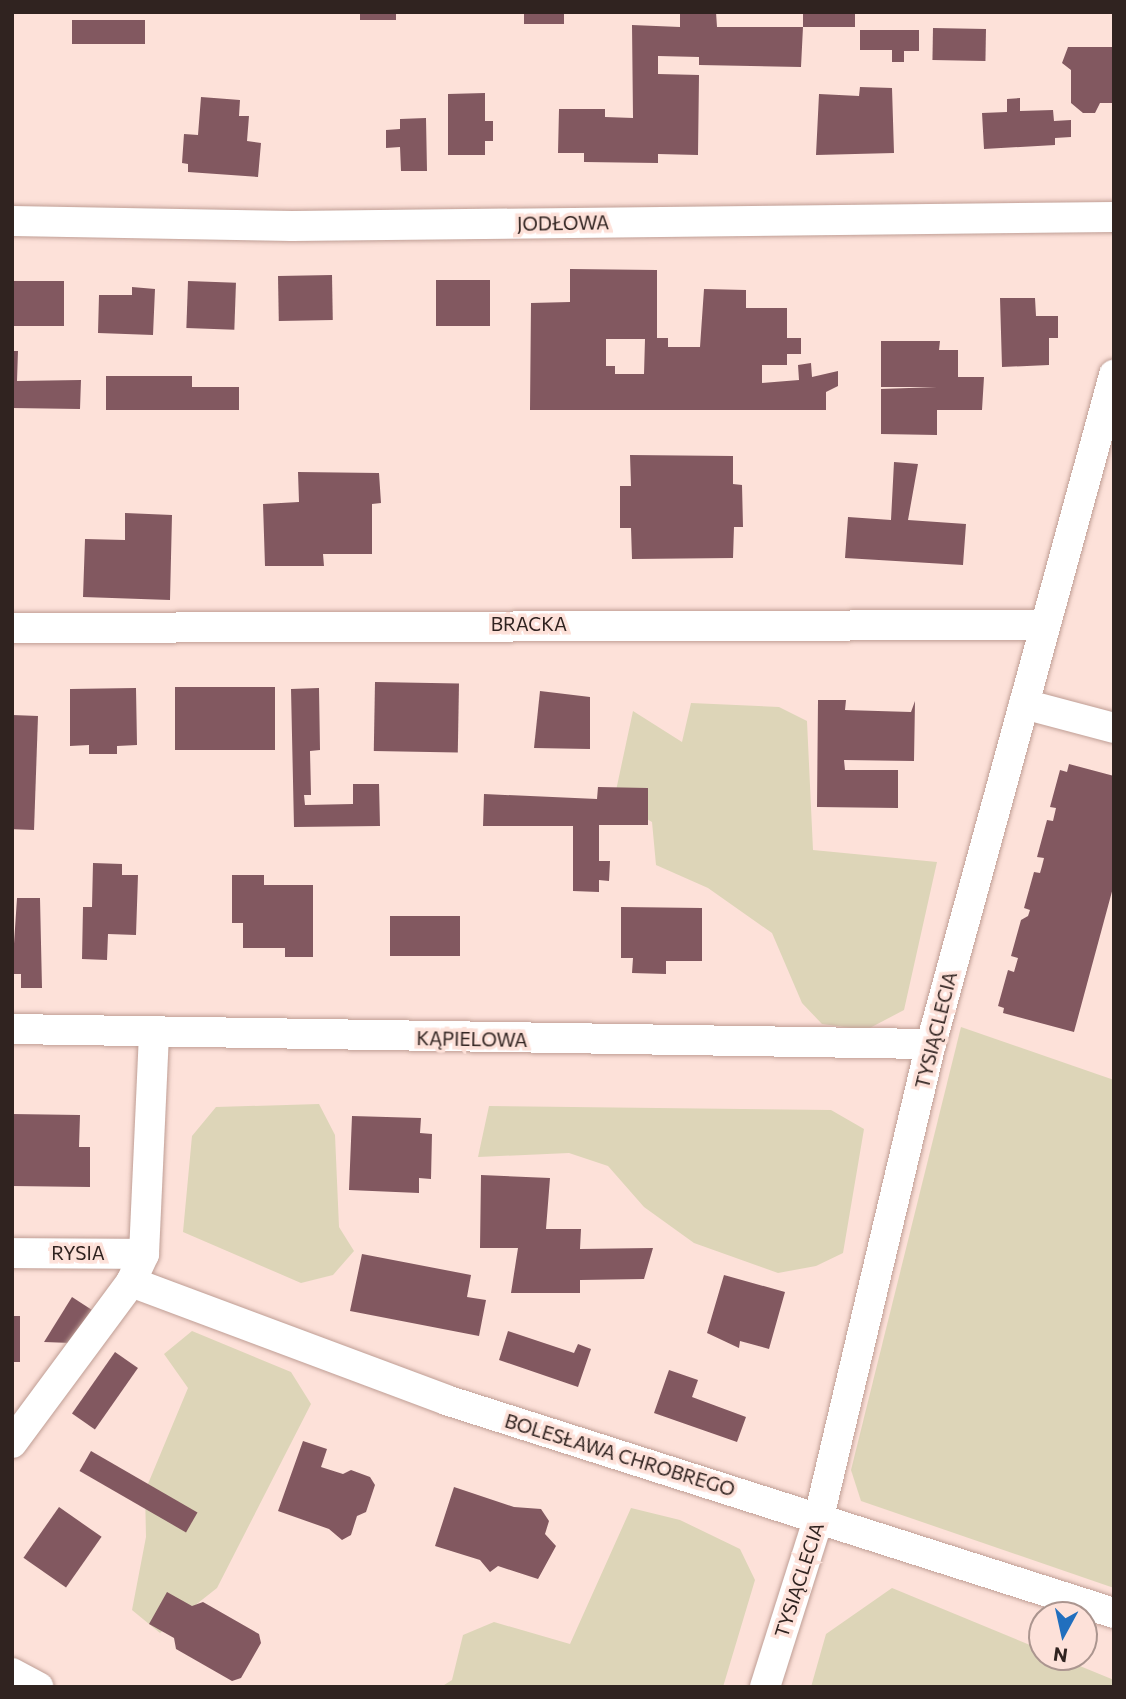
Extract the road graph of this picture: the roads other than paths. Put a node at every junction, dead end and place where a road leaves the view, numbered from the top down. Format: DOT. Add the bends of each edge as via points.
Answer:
graph roads {
  1 [pos="1114,217"];
  2 [pos="12,221"];
  3 [pos="1114,375"];
  4 [pos="1045,625"];
  5 [pos="12,628"];
  6 [pos="1024,704"];
  7 [pos="1114,728"];
  8 [pos="12,1029"];
  9 [pos="154,1031"];
  10 [pos="931,1044"];
  11 [pos="12,1253"];
  12 [pos="144,1254"];
  13 [pos="131,1282"];
  14 [pos="12,1443"];
  15 [pos="819,1517"];
  16 [pos="1114,1613"];
  17 [pos="12,1673"];
  18 [pos="38,1687"];
  19 [pos="765,1687"];
  1 -- 2 [label="street, JODŁOWA" via="292,226"];
  3 -- 4 [label="street, TYSIĄCLECIA"];
  4 -- 5 [label="street, BRACKA"];
  4 -- 6 [label="street, TYSIĄCLECIA"];
  6 -- 7 [label="street"];
  6 -- 10 [label="street, TYSIĄCLECIA"];
  8 -- 9 [label="street, KĄPIELOWA"];
  9 -- 10 [label="street, KĄPIELOWA"];
  9 -- 12 [label="street"];
  10 -- 15 [label="street, TYSIĄCLECIA"];
  11 -- 12 [label="street, RYSIA"];
  12 -- 13 [label="street"];
  13 -- 14 [label="street"];
  13 -- 15 [label="street, BOLESŁAWA CHROBREGO" via="446,1400"];
  15 -- 16 [label="street, BOLESŁAWA CHROBREGO"];
  15 -- 19 [label="street, TYSIĄCLECIA"];
  17 -- 18 [label="street"];
}
